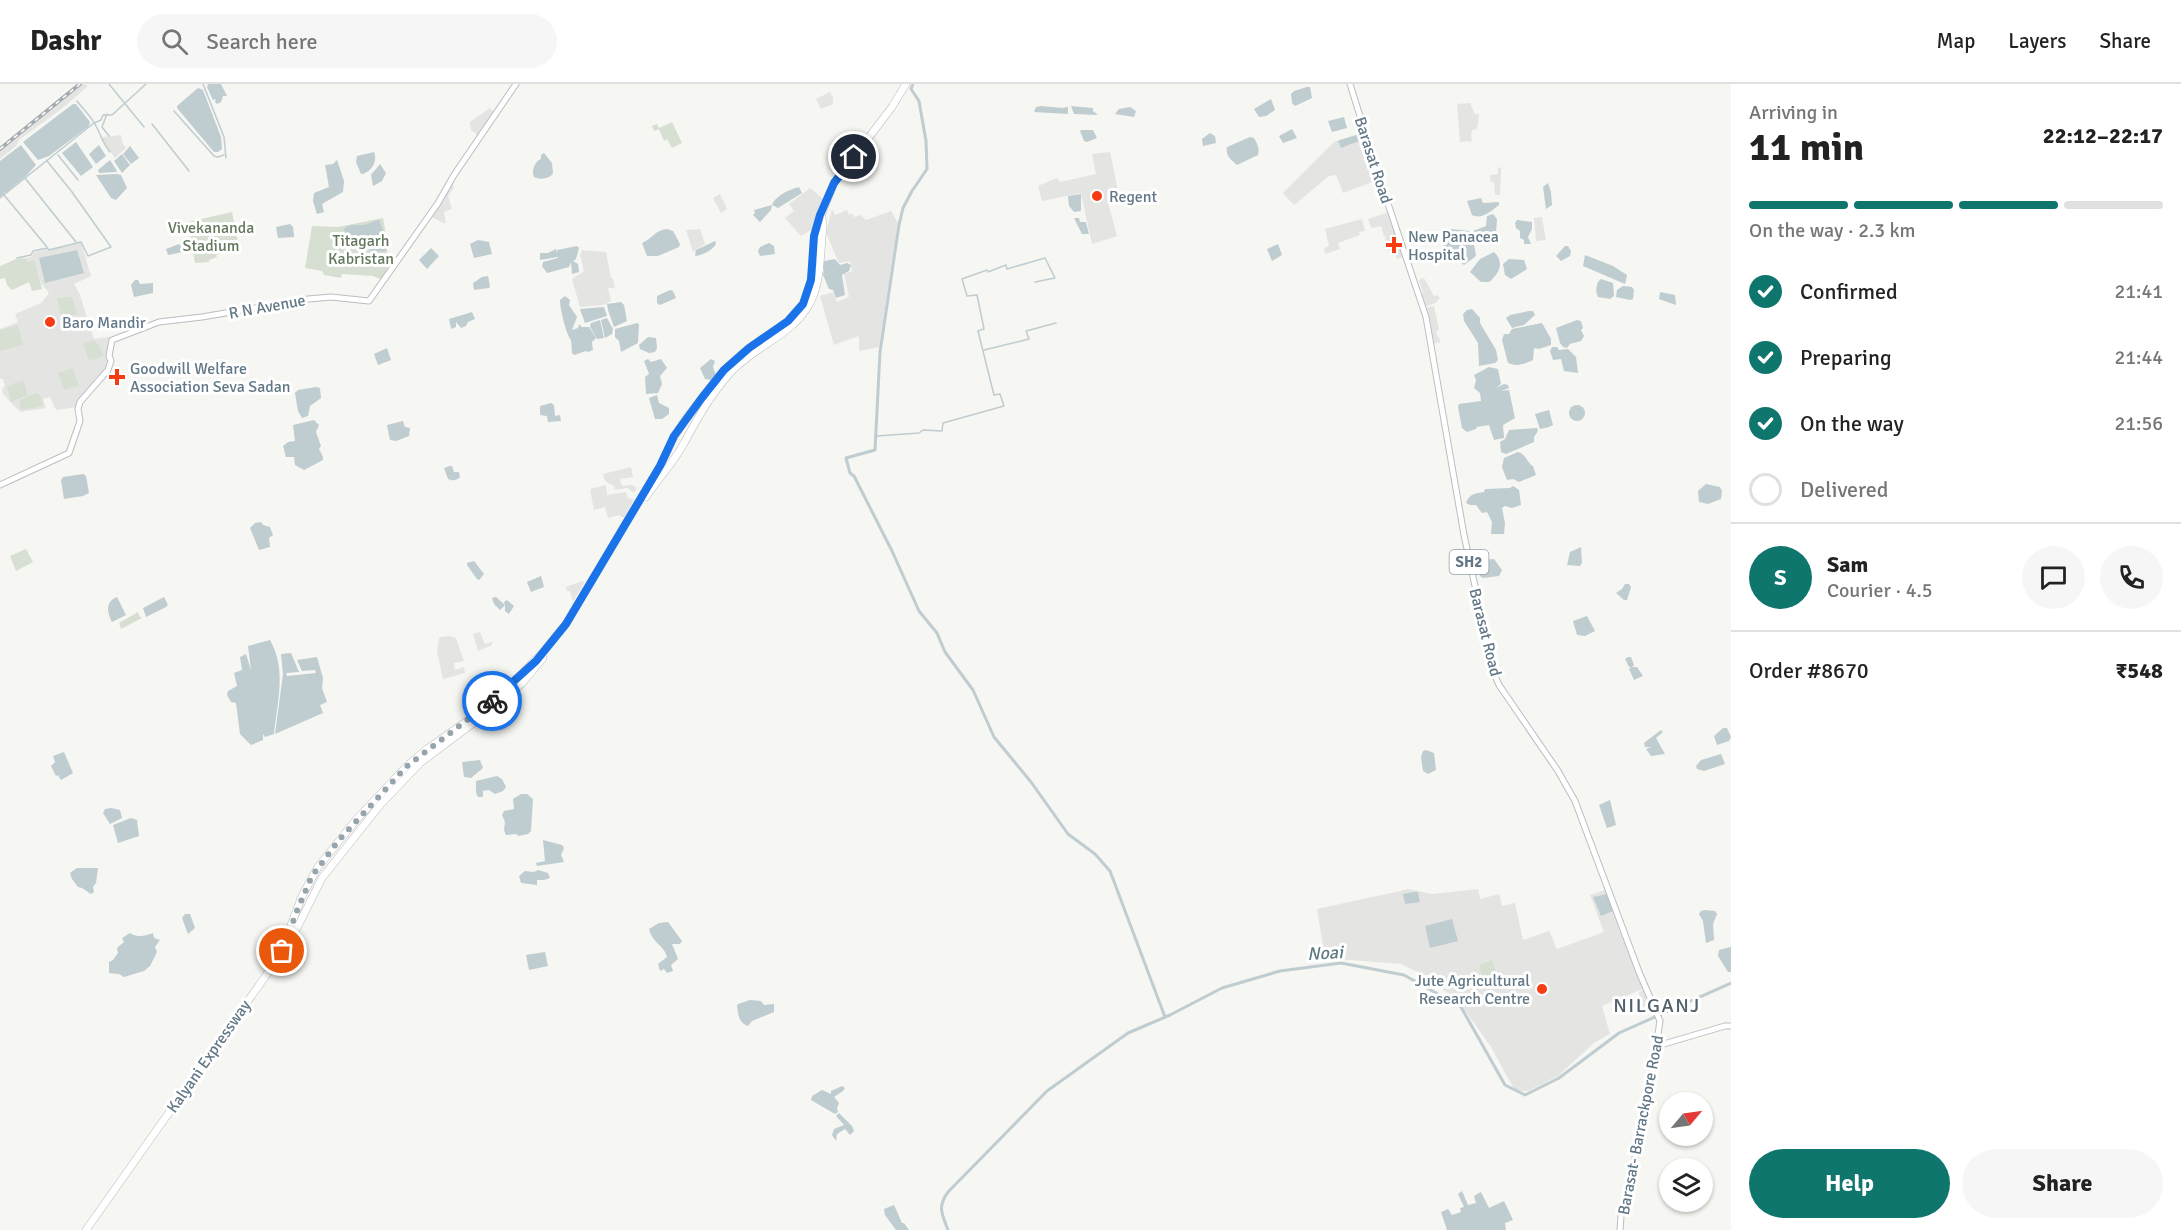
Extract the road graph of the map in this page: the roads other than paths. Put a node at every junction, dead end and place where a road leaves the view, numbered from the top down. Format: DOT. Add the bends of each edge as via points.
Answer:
graph roads {
  1 [pos="516,84"];
  2 [pos="907,84"];
  3 [pos="1350,84"];
  4 [pos="821,220"];
  5 [pos="0,485"];
  6 [pos="576,609"];
  7 [pos="1660,1021"];
  8 [pos="1731,1026"];
  9 [pos="1657,1046"];
  10 [pos="88,1230"];
  11 [pos="1620,1230"];
  1 -- 5 [label="main road, R N Avenue" via="369,301 308,299 159,322 115,338 111,341 108,370 80,402 80,421 69,453"];
  2 -- 4 [label="highway, Kalyani Expressway" via="834,183"];
  3 -- 7 [label="main road, Barasat Road / SH2" via="1426,317 1464,535 1494,674 1575,801"];
  4 -- 6 [label="highway, Kalyani Expressway" via="814,236 811,280 803,304 788,321 724,370 687,417"];
  4 -- 6 [label="highway, Kalyani Expressway" via="816,288 809,305 788,329 747,358 722,383"];
  6 -- 10 [label="highway, Kalyani Expressway" via="536,661 477,714 407,766 339,840 312,876 279,957"];
  7 -- 9 [label="main road, Barasat- Barrackpore Road / SH2"];
  8 -- 9 [label="main road"];
  9 -- 11 [label="main road, Barasat- Barrackpore Road / SH2"];
}
